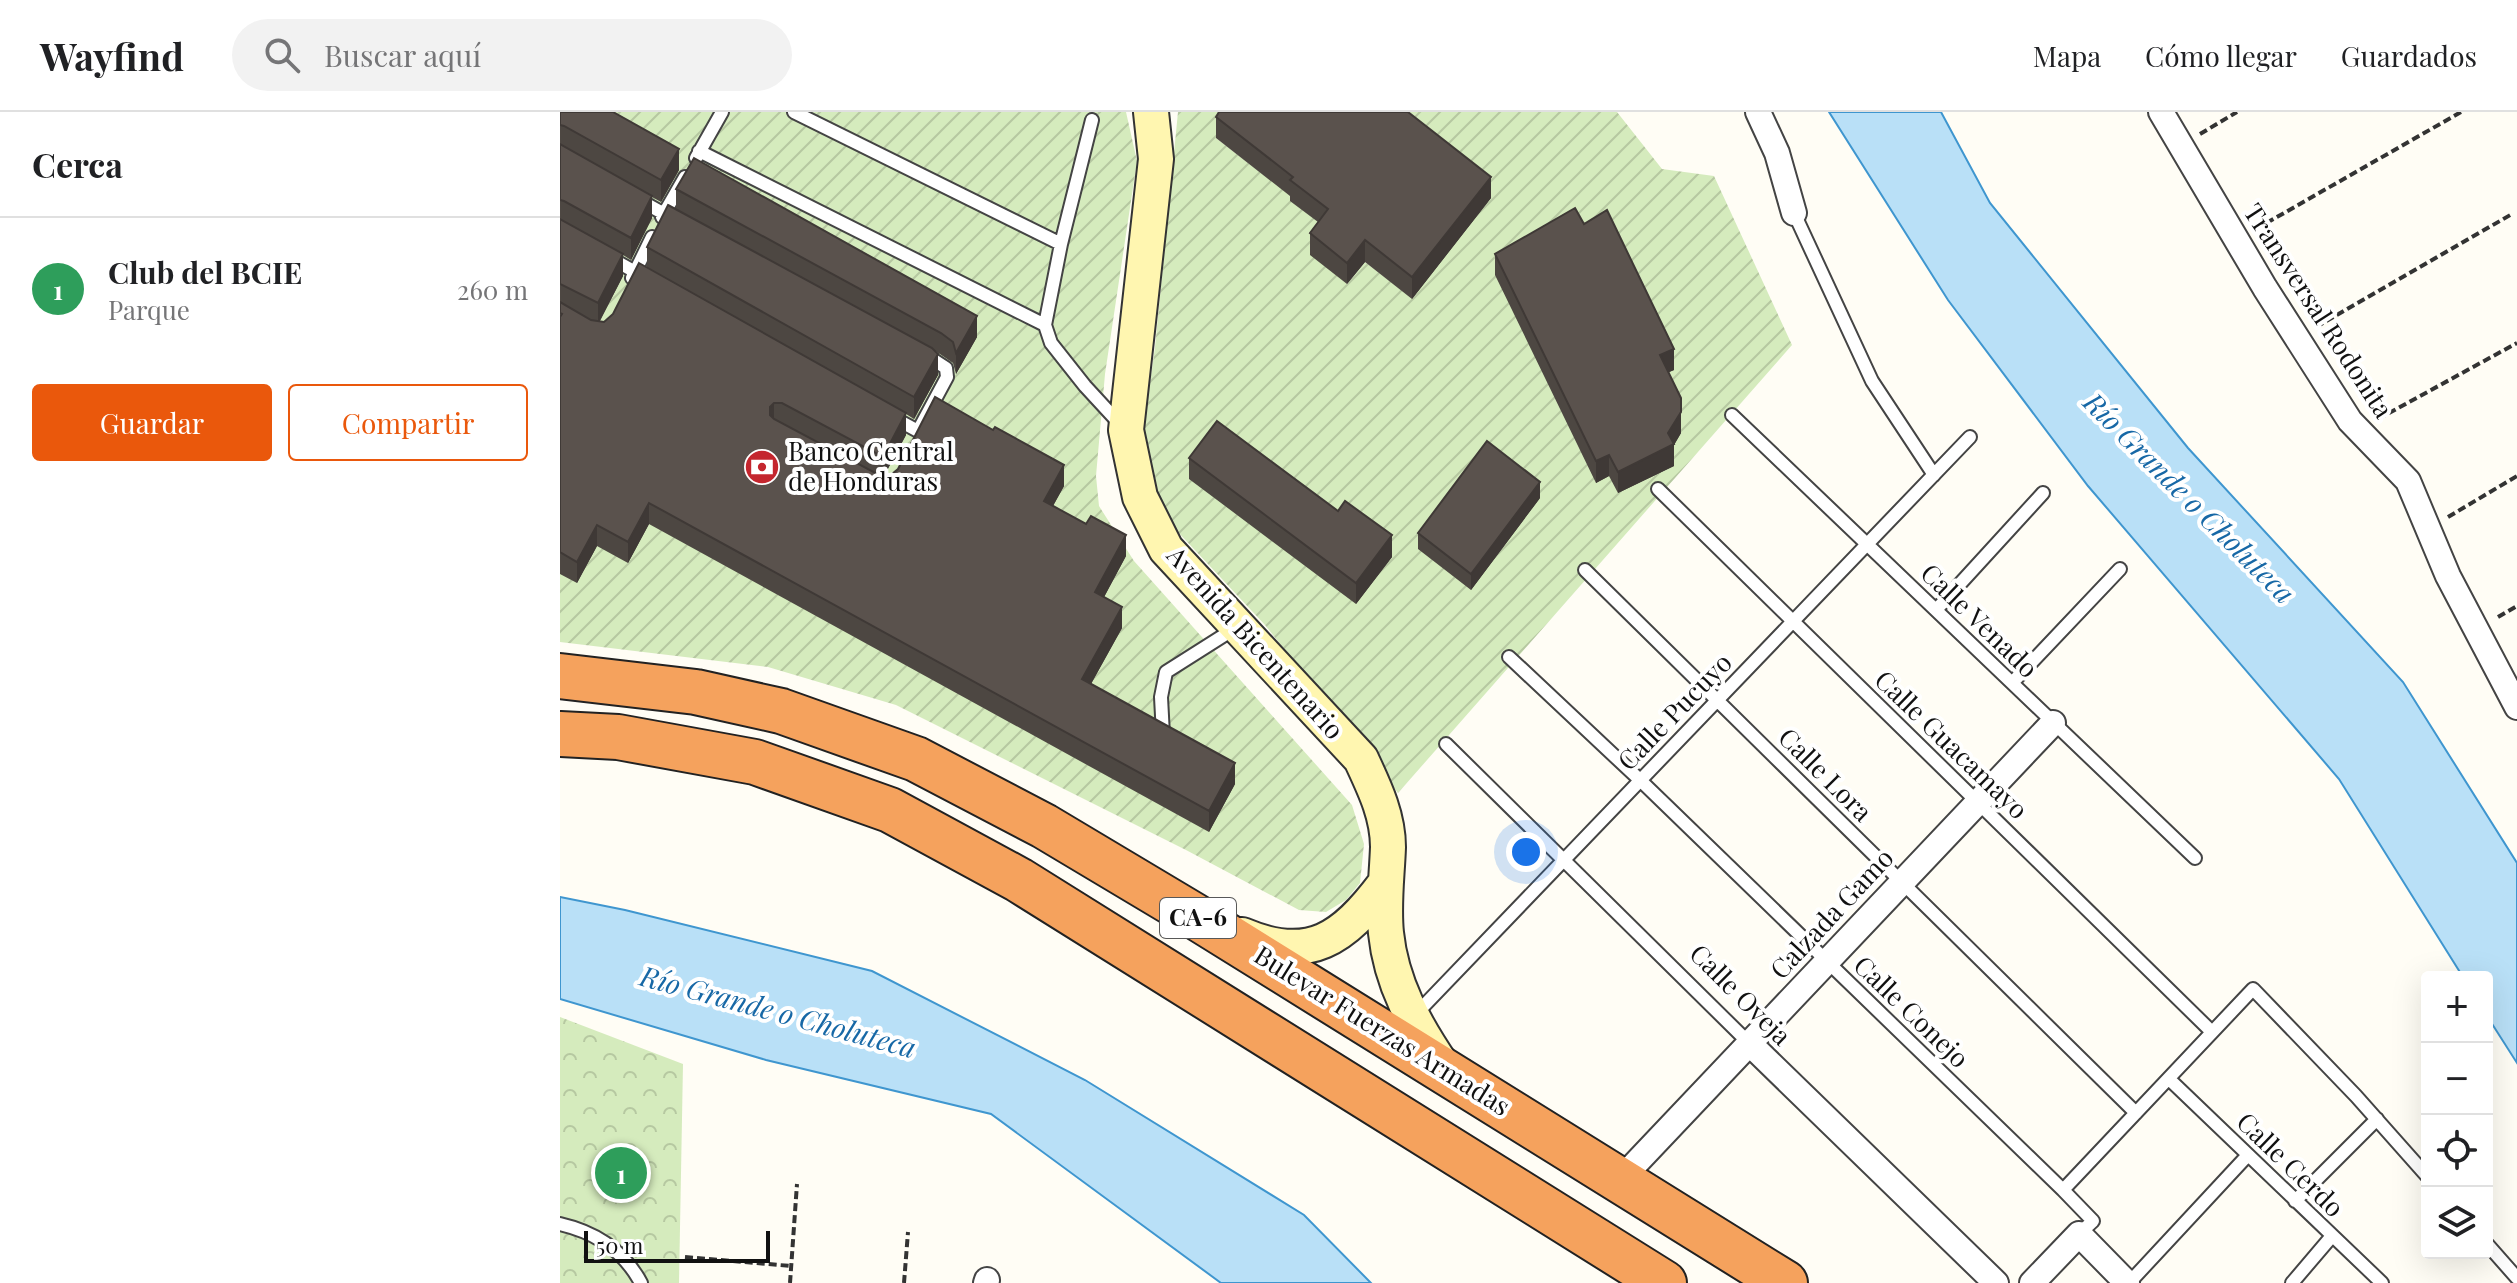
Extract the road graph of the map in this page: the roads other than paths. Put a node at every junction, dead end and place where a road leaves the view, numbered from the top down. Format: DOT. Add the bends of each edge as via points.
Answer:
graph roads {
  1 [pos="722,112"];
  2 [pos="794,112"];
  3 [pos="1151,112"];
  4 [pos="1758,112"];
  5 [pos="2161,112"];
  6 [pos="1092,120"];
  7 [pos="699,151"];
  8 [pos="625,192"];
  9 [pos="1794,213"];
  10 [pos="664,214"];
  11 [pos="691,229"];
  12 [pos="1061,244"];
  13 [pos="598,251"];
  14 [pos="635,272"];
  15 [pos="662,288"];
  16 [pos="623,296"];
  17 [pos="1045,325"];
  18 [pos="910,347"];
  19 [pos="878,408"];
  20 [pos="1732,415"];
  21 [pos="1126,430"];
  22 [pos="918,431"];
  23 [pos="1970,437"];
  24 [pos="911,445"];
  25 [pos="1934,475"];
  26 [pos="1658,489"];
  27 [pos="2043,493"];
  28 [pos="1867,544"];
  29 [pos="2120,569"];
  30 [pos="1585,570"];
  31 [pos="1936,610"];
  32 [pos="1793,621"];
  33 [pos="1239,625"];
  34 [pos="1509,657"];
  35 [pos="560,676"];
  36 [pos="2012,683"];
  37 [pos="1718,700"];
  38 [pos="2517,707"];
  39 [pos="2053,723"];
  40 [pos="560,734"];
  41 [pos="1163,735"];
  42 [pos="1446,744"];
  43 [pos="1640,780"];
  44 [pos="1977,802"];
  45 [pos="2195,858"];
  46 [pos="1563,860"];
  47 [pos="1902,881"];
  48 [pos="1384,885"];
  49 [pos="1193,915"];
  50 [pos="1827,961"];
  51 [pos="1412,1018"];
  52 [pos="2212,1032"];
  53 [pos="1749,1043"];
  54 [pos="1446,1070"];
  55 [pos="2169,1079"];
  56 [pos="2136,1113"];
  57 [pos="2377,1119"];
  58 [pos="2248,1155"];
  59 [pos="2421,1169"];
  60 [pos="1620,1180"];
  61 [pos="2063,1190"];
  62 [pos="2295,1201"];
  63 [pos="560,1224"];
  64 [pos="2079,1234"];
  65 [pos="2332,1236"];
  66 [pos="2493,1251"];
  67 [pos="2517,1278"];
  68 [pos="641,1283"];
  69 [pos="1664,1283"];
  70 [pos="1785,1283"];
  71 [pos="1996,1283"];
  72 [pos="2032,1283"];
  73 [pos="2128,1283"];
  74 [pos="2292,1283"];
  75 [pos="2382,1283"];
  1 -- 7 [label="lane"];
  2 -- 12 [label="lane"];
  3 -- 21 [label="street, Avenida Bicentenario" via="1156,159"];
  4 -- 9 [label="street" via="1777,153"];
  5 -- 38 [label="street, Transversal Rodonita" via="2350,421 2408,481 2448,576"];
  6 -- 12 [label="lane"];
  7 -- 10 [label="lane"];
  7 -- 17 [label="lane"];
  8 -- 10 [label="lane"];
  9 -- 25 [label="lane" via="1872,381"];
  10 -- 11 [label="lane"];
  10 -- 14 [label="lane"];
  12 -- 17 [label="lane"];
  13 -- 14 [label="lane"];
  14 -- 15 [label="lane"];
  14 -- 16 [label="lane"];
  17 -- 21 [label="lane" via="1059,354"];
  18 -- 22 [label="lane" via="946,368 947,377"];
  19 -- 22 [label="lane"];
  20 -- 28 [label="lane, Calle Venado"];
  21 -- 33 [label="street, Avenida Bicentenario" via="1140,497 1166,549"];
  22 -- 24 [label="lane"];
  23 -- 25 [label="lane, Calle Pucuyo"];
  25 -- 28 [label="lane, Calle Pucuyo"];
  26 -- 32 [label="lane, Calle Guacamayo"];
  27 -- 31 [label="lane"];
  28 -- 31 [label="lane, Calle Venado"];
  28 -- 32 [label="lane, Calle Pucuyo"];
  29 -- 36 [label="lane"];
  30 -- 37 [label="lane, Calle Lora"];
  31 -- 36 [label="lane, Calle Venado"];
  32 -- 37 [label="lane, Calle Pucuyo"];
  32 -- 44 [label="lane, Calle Guacamayo"];
  33 -- 41 [label="lane" via="1166,672"];
  33 -- 48 [label="street, Avenida Bicentenario" via="1361,759 1380,799 1388,845"];
  34 -- 43 [label="lane, Calle Conejo"];
  35 -- 49 [label="highway, Bulevar Fuerzas Armadas / CA-6" via="696,692 781,711 916,759 1044,826"];
  36 -- 39 [label="lane, Calle Venado"];
  37 -- 43 [label="lane, Calle Pucuyo"];
  37 -- 47 [label="lane, Calle Lora"];
  39 -- 44 [label="street, Calzada Gamo"];
  39 -- 45 [label="lane, Calle Venado"];
  40 -- 69 [label="highway, CA-6" via="618,737 755,762 890,810 1019,880"];
  42 -- 46 [label="lane, Calle Oveja"];
  43 -- 46 [label="lane, Calle Pucuyo"];
  43 -- 50 [label="lane, Calle Conejo"];
  44 -- 47 [label="street, Calzada Gamo"];
  44 -- 52 [label="lane, Calle Guacamayo"];
  46 -- 51 [label="lane, Calle Pucuyo"];
  46 -- 53 [label="lane, Calle Oveja"];
  47 -- 50 [label="street, Calzada Gamo"];
  47 -- 56 [label="lane, Calle Lora"];
  48 -- 49 [label="street" via="1361,916 1338,935 1310,945 1254,940"];
  48 -- 51 [label="street, Avenida Bicentenario" via="1386,935"];
  49 -- 54 [label="highway, Bulevar Fuerzas Armadas / CA-6"];
  50 -- 53 [label="street, Calzada Gamo"];
  50 -- 61 [label="lane, Calle Conejo"];
  51 -- 54 [label="street, Avenida Bicentenario"];
  52 -- 55 [label="lane"];
  52 -- 57 [label="lane" via="2253,989"];
  53 -- 60 [label="street, Calzada Gamo"];
  53 -- 71 [label="street, Calle Oveja"];
  54 -- 60 [label="highway, Bulevar Fuerzas Armadas / CA-6"];
  55 -- 56 [label="lane"];
  55 -- 58 [label="lane, Calle Cerdo"];
  56 -- 61 [label="lane"];
  57 -- 59 [label="lane"];
  57 -- 62 [label="lane"];
  58 -- 62 [label="lane, Calle Cerdo"];
  58 -- 73 [label="lane"];
  60 -- 70 [label="highway, Bulevar Fuerzas Armadas / CA-6"];
  61 -- 64 [label="lane, Calle Conejo" via="2093,1221"];
  62 -- 65 [label="lane, Calle Cerdo"];
  63 -- 68 [label="lane" via="585,1230 629,1262"];
  64 -- 72 [label="street"];
  64 -- 73 [label="street"];
  65 -- 74 [label="lane"];
  65 -- 75 [label="lane, Calle Cerdo"];
  66 -- 67 [label="lane"];
}
